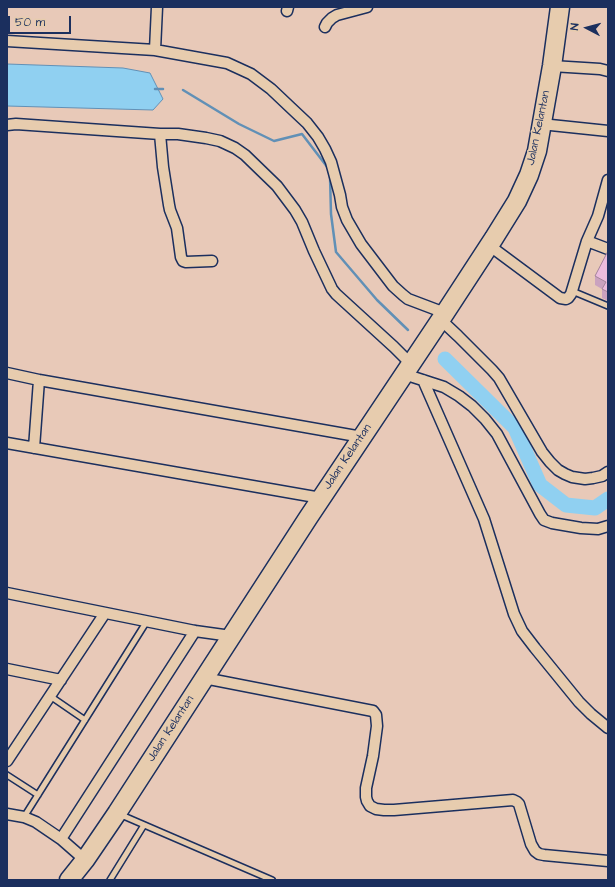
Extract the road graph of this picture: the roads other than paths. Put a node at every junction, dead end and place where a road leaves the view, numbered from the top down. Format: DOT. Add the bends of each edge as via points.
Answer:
graph roads {
  1 [pos="156,7"];
  2 [pos="367,7"];
  3 [pos="560,7"];
  4 [pos="325,26"];
  5 [pos="7,41"];
  6 [pos="155,50"];
  7 [pos="552,66"];
  8 [pos="608,71"];
  9 [pos="541,124"];
  10 [pos="7,125"];
  11 [pos="608,131"];
  12 [pos="160,134"];
  13 [pos="608,180"];
  14 [pos="587,242"];
  15 [pos="490,246"];
  16 [pos="608,249"];
  17 [pos="212,261"];
  18 [pos="572,291"];
  19 [pos="608,306"];
  20 [pos="442,318"];
  21 [pos="409,366"];
  22 [pos="7,373"];
  23 [pos="39,380"];
  24 [pos="423,380"];
  25 [pos="362,437"];
  26 [pos="7,443"];
  27 [pos="34,448"];
  28 [pos="608,472"];
  29 [pos="321,498"];
  30 [pos="608,526"];
  31 [pos="7,592"];
  32 [pos="105,613"];
  33 [pos="147,621"];
  34 [pos="195,631"];
  35 [pos="231,636"];
  36 [pos="7,669"];
  37 [pos="204,678"];
  38 [pos="61,680"];
  39 [pos="50,696"];
  40 [pos="85,720"];
  41 [pos="608,728"];
  42 [pos="7,761"];
  43 [pos="7,775"];
  44 [pos="38,795"];
  45 [pos="117,812"];
  46 [pos="7,814"];
  47 [pos="24,817"];
  48 [pos="144,825"];
  49 [pos="61,839"];
  50 [pos="85,860"];
  51 [pos="608,861"];
  52 [pos="69,880"];
  53 [pos="110,880"];
  54 [pos="272,880"];
  1 -- 6 [label="street"];
  2 -- 4 [label="street" via="337,15"];
  3 -- 7 [label="highway, Jalan Kelantan"];
  5 -- 6 [label="street"];
  6 -- 20 [label="street" via="227,63 251,74 271,89 307,123 325,149 331,162 342,207 361,244 393,286 408,299"];
  7 -- 8 [label="street"];
  7 -- 9 [label="highway, Jalan Kelantan"];
  9 -- 11 [label="street"];
  9 -- 15 [label="highway, Jalan Kelantan" via="537,151 529,175"];
  10 -- 12 [label="street"];
  12 -- 17 [label="street" via="169,205 177,228 181,257 186,262"];
  12 -- 21 [label="street" via="178,134 220,141 235,148 255,164 277,186 295,210 332,289 394,347"];
  13 -- 14 [label="street" via="598,216"];
  14 -- 16 [label="street"];
  14 -- 18 [label="street"];
  15 -- 18 [label="street" via="560,298 568,298"];
  15 -- 20 [label="highway, Jalan Kelantan"];
  18 -- 19 [label="lane"];
  20 -- 21 [label="highway, Jalan Kelantan"];
  20 -- 28 [label="street" via="492,370 542,452 558,470 572,477 585,479 602,476"];
  21 -- 24 [label="street"];
  21 -- 25 [label="highway, Jalan Kelantan"];
  22 -- 23 [label="street"];
  23 -- 25 [label="street"];
  23 -- 27 [label="street"];
  24 -- 30 [label="street" via="449,390 485,419 497,434 544,520 582,528 598,529"];
  24 -- 41 [label="street" via="484,519 514,614 522,631 579,702"];
  25 -- 29 [label="highway, Jalan Kelantan"];
  26 -- 27 [label="street"];
  27 -- 29 [label="street"];
  29 -- 35 [label="highway, Jalan Kelantan"];
  31 -- 32 [label="street"];
  32 -- 33 [label="street"];
  32 -- 38 [label="street"];
  33 -- 34 [label="street"];
  33 -- 40 [label="lane"];
  34 -- 35 [label="street"];
  34 -- 49 [label="street"];
  35 -- 37 [label="highway, Jalan Kelantan"];
  36 -- 38 [label="street"];
  37 -- 45 [label="highway, Jalan Kelantan"];
  37 -- 51 [label="street" via="373,711 377,726 366,797 370,806 376,809 394,810 513,800 518,804 535,852"];
  38 -- 39 [label="street"];
  39 -- 40 [label="lane"];
  39 -- 42 [label="street"];
  40 -- 44 [label="lane"];
  43 -- 44 [label="lane"];
  44 -- 47 [label="lane"];
  45 -- 48 [label="lane"];
  45 -- 50 [label="highway, Jalan Kelantan"];
  46 -- 47 [label="street"];
  47 -- 49 [label="street"];
  48 -- 53 [label="lane"];
  48 -- 54 [label="lane"];
  49 -- 50 [label="street"];
  50 -- 52 [label="highway, Jalan Kelantan"];
}
